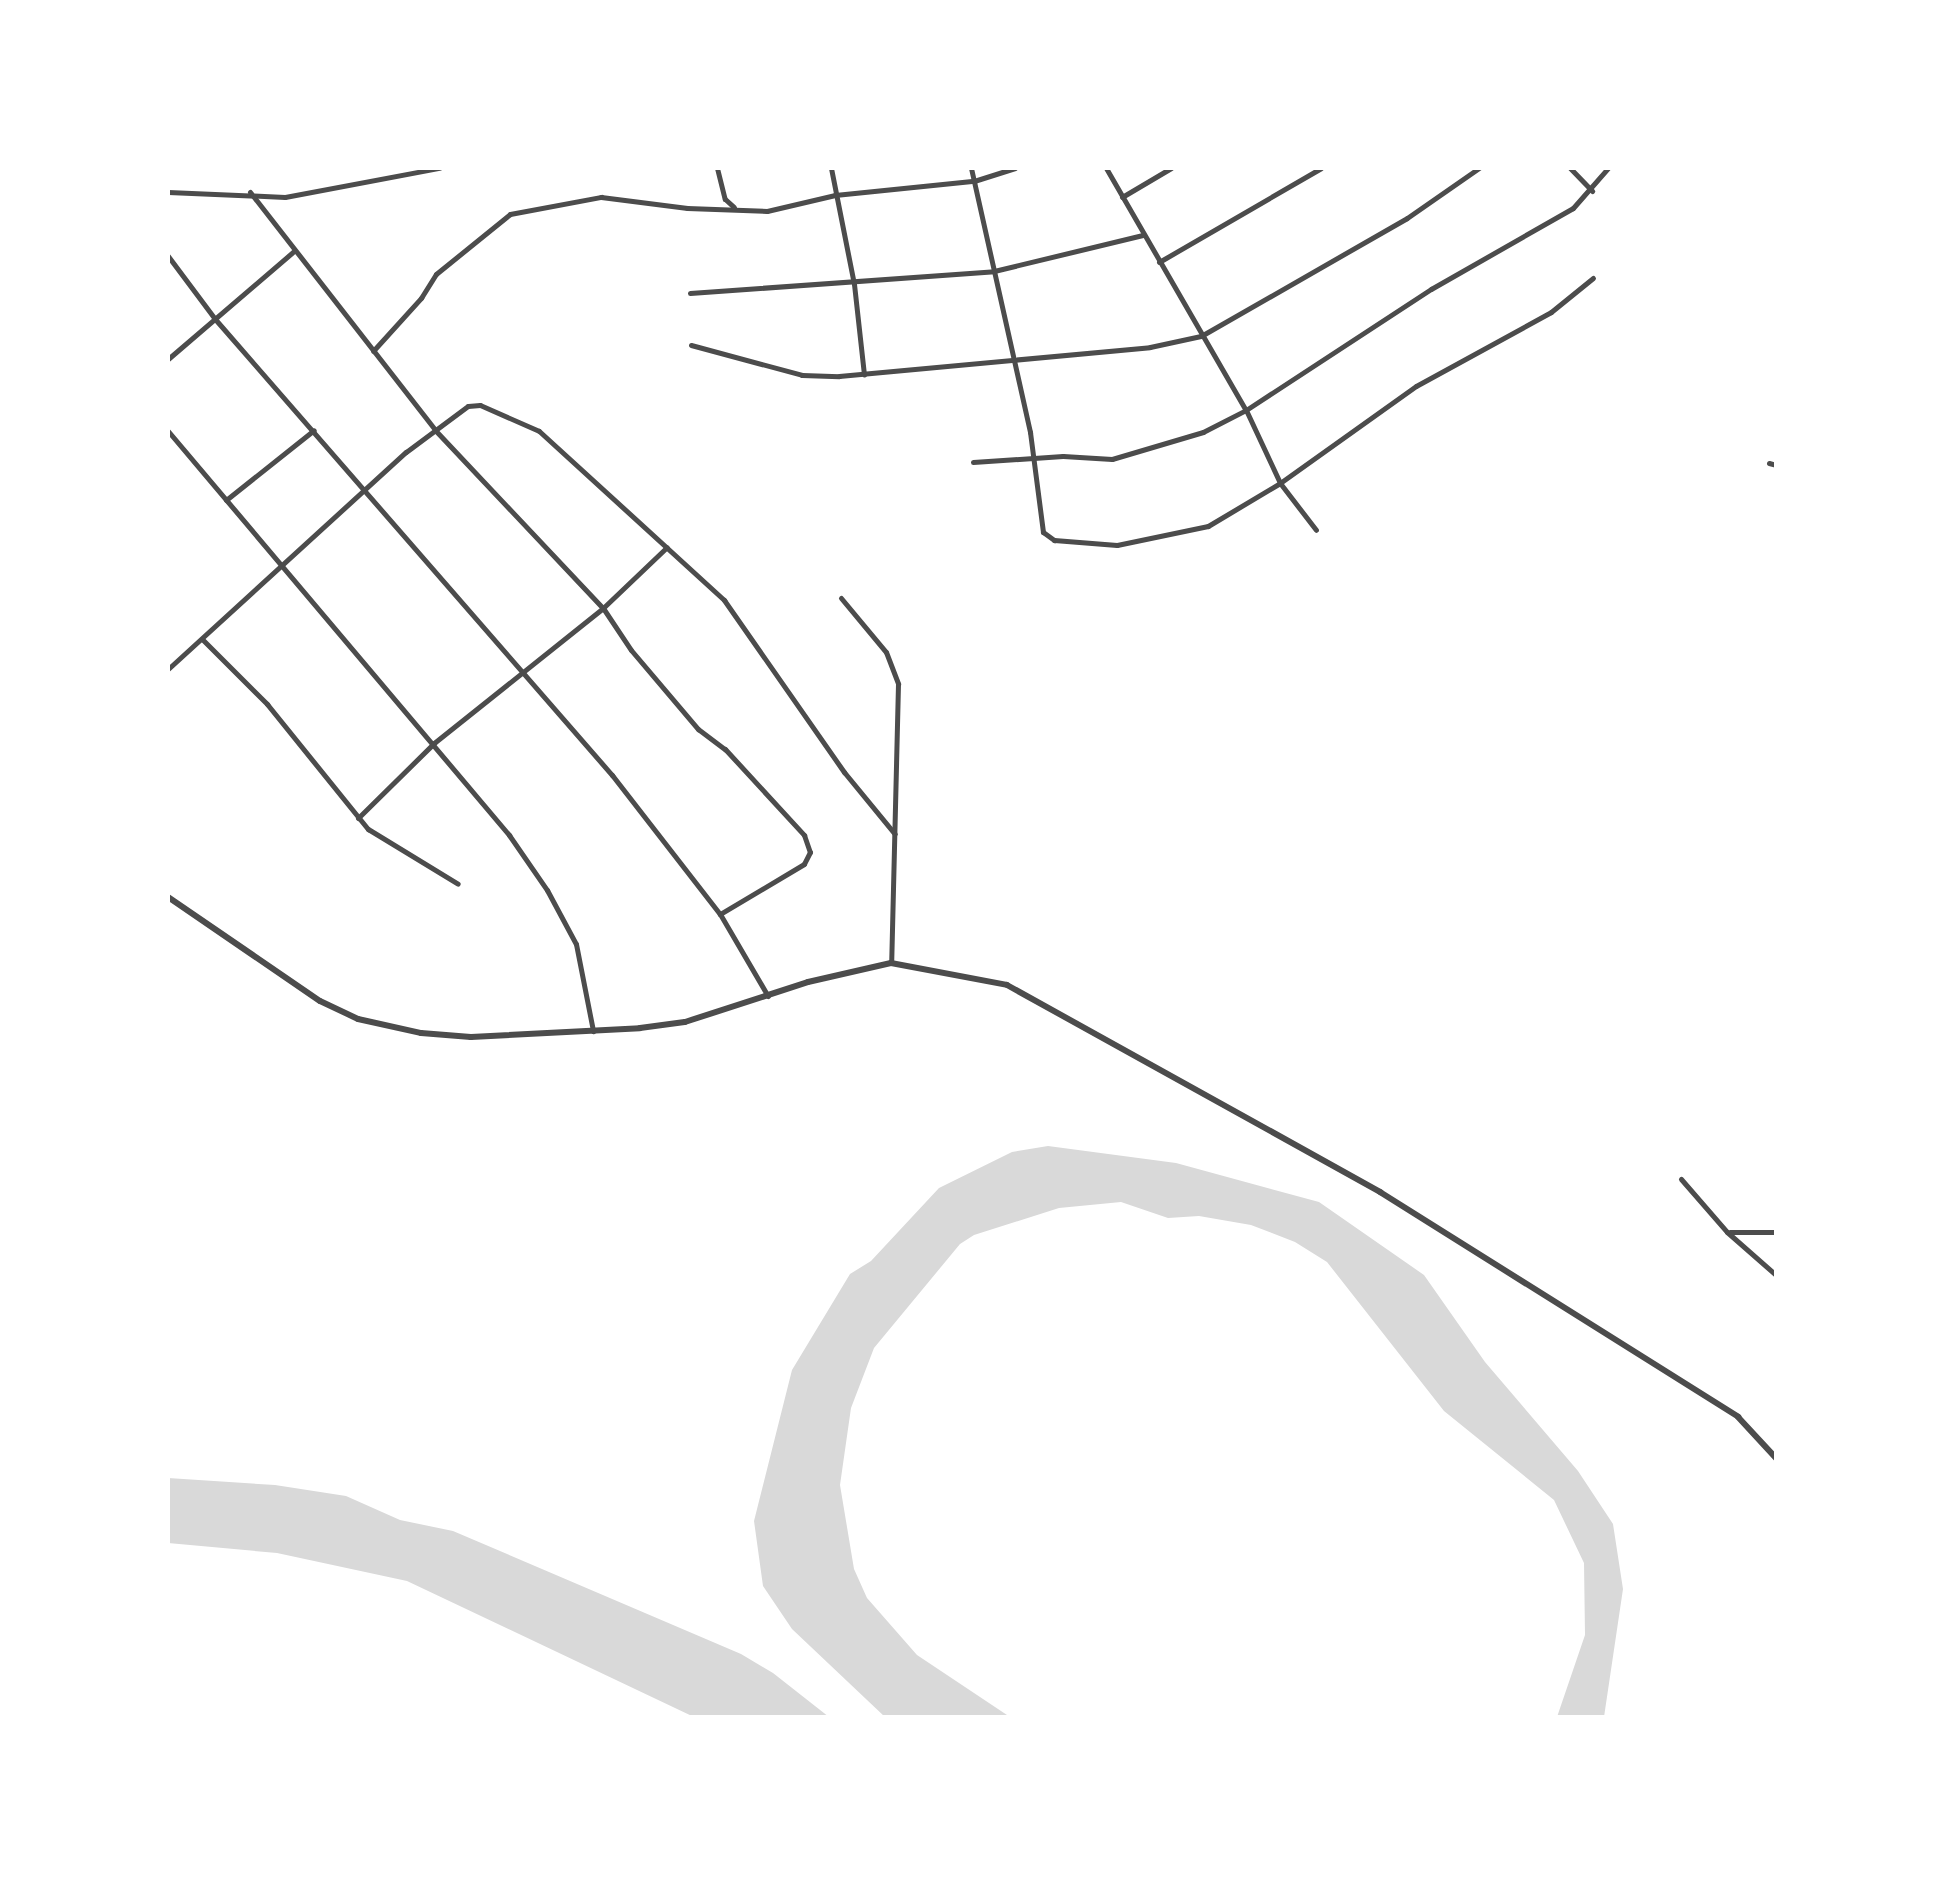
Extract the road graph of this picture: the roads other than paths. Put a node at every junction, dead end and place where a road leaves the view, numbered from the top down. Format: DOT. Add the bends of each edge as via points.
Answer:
graph roads {
  1 [pos="439,168"];
  2 [pos="717,168"];
  3 [pos="831,168"];
  4 [pos="970,168"];
  5 [pos="1014,168"];
  6 [pos="1106,168"];
  7 [pos="1171,168"];
  8 [pos="1321,168"];
  9 [pos="1479,168"];
  10 [pos="1570,168"];
  11 [pos="1608,168"];
  12 [pos="974,181"];
  13 [pos="1592,191"];
  14 [pos="168,192"];
  15 [pos="250,192"];
  16 [pos="835,196"];
  17 [pos="1122,197"];
  18 [pos="736,209"];
  19 [pos="1142,236"];
  20 [pos="294,251"];
  21 [pos="168,256"];
  22 [pos="1159,262"];
  23 [pos="994,271"];
  24 [pos="1593,278"];
  25 [pos="854,284"];
  26 [pos="690,293"];
  27 [pos="215,319"];
  28 [pos="1201,336"];
  29 [pos="691,344"];
  30 [pos="373,351"];
  31 [pos="1010,358"];
  32 [pos="168,359"];
  33 [pos="864,374"];
  34 [pos="1246,410"];
  35 [pos="314,430"];
  36 [pos="435,430"];
  37 [pos="168,431"];
  38 [pos="1033,460"];
  39 [pos="974,462"];
  40 [pos="1280,483"];
  41 [pos="367,490"];
  42 [pos="226,500"];
  43 [pos="1316,530"];
  44 [pos="667,546"];
  45 [pos="283,568"];
  46 [pos="841,598"];
  47 [pos="603,608"];
  48 [pos="202,640"];
  49 [pos="168,669"];
  50 [pos="522,671"];
  51 [pos="434,743"];
  52 [pos="358,818"];
  53 [pos="895,834"];
  54 [pos="458,884"];
  55 [pos="168,897"];
  56 [pos="720,914"];
  57 [pos="890,963"];
  58 [pos="768,996"];
  59 [pos="593,1031"];
  60 [pos="1681,1179"];
  61 [pos="1728,1232"];
  62 [pos="1776,1232"];
  63 [pos="1776,1275"];
  64 [pos="1776,1458"];
  1 -- 15 [label="street" via="285,197"];
  2 -- 18 [label="street"];
  3 -- 16 [label="street"];
  4 -- 12 [label="street"];
  5 -- 12 [label="street"];
  6 -- 17 [label="street"];
  7 -- 17 [label="street"];
  8 -- 22 [label="street"];
  9 -- 28 [label="street" via="1407,218"];
  10 -- 13 [label="street"];
  11 -- 13 [label="street"];
  12 -- 16 [label="street"];
  12 -- 23 [label="street"];
  13 -- 34 [label="street"];
  14 -- 15 [label="street"];
  15 -- 20 [label="street"];
  16 -- 18 [label="street" via="766,211"];
  16 -- 25 [label="street"];
  17 -- 19 [label="street"];
  18 -- 30 [label="street" via="600,196 510,214 436,274"];
  19 -- 22 [label="street"];
  19 -- 23 [label="street"];
  20 -- 27 [label="street"];
  20 -- 30 [label="street"];
  21 -- 27 [label="street"];
  22 -- 28 [label="street"];
  23 -- 25 [label="street"];
  23 -- 31 [label="street"];
  24 -- 40 [label="street" via="1551,312 1416,386"];
  25 -- 26 [label="street"];
  25 -- 33 [label="street"];
  27 -- 32 [label="street"];
  27 -- 35 [label="street"];
  28 -- 31 [label="street" via="1150,347"];
  28 -- 34 [label="street"];
  29 -- 33 [label="street" via="802,375"];
  30 -- 36 [label="street"];
  31 -- 33 [label="street"];
  31 -- 38 [label="street"];
  34 -- 38 [label="street" via="1203,432 1112,459"];
  34 -- 40 [label="street"];
  35 -- 41 [label="street"];
  35 -- 42 [label="street"];
  36 -- 41 [label="street"];
  36 -- 44 [label="street" via="480,405 539,431"];
  36 -- 47 [label="street"];
  37 -- 42 [label="street"];
  38 -- 39 [label="street"];
  38 -- 40 [label="street" via="1048,539 1117,544 1202,528"];
  40 -- 43 [label="street"];
  41 -- 45 [label="street"];
  41 -- 50 [label="street"];
  42 -- 45 [label="street"];
  44 -- 47 [label="street"];
  44 -- 53 [label="street" via="724,600"];
  45 -- 48 [label="street"];
  45 -- 51 [label="street"];
  46 -- 53 [label="street" via="894,667"];
  47 -- 50 [label="street"];
  47 -- 56 [label="street" via="698,729 725,748 807,842 804,864"];
  48 -- 49 [label="street"];
  48 -- 52 [label="street" via="268,704"];
  50 -- 51 [label="street"];
  50 -- 56 [label="street"];
  51 -- 52 [label="street"];
  51 -- 59 [label="street" via="547,890 576,944"];
  52 -- 54 [label="street" via="386,843"];
  53 -- 57 [label="street"];
  55 -- 59 [label="street" via="320,1000 358,1018 471,1037"];
  56 -- 58 [label="street"];
  57 -- 58 [label="street"];
  57 -- 64 [label="street" via="1008,985 1088,1028 1380,1192 1668,1372 1738,1417"];
  58 -- 59 [label="street" via="686,1022"];
  60 -- 61 [label="street"];
  61 -- 62 [label="street"];
  61 -- 63 [label="street"];
}
